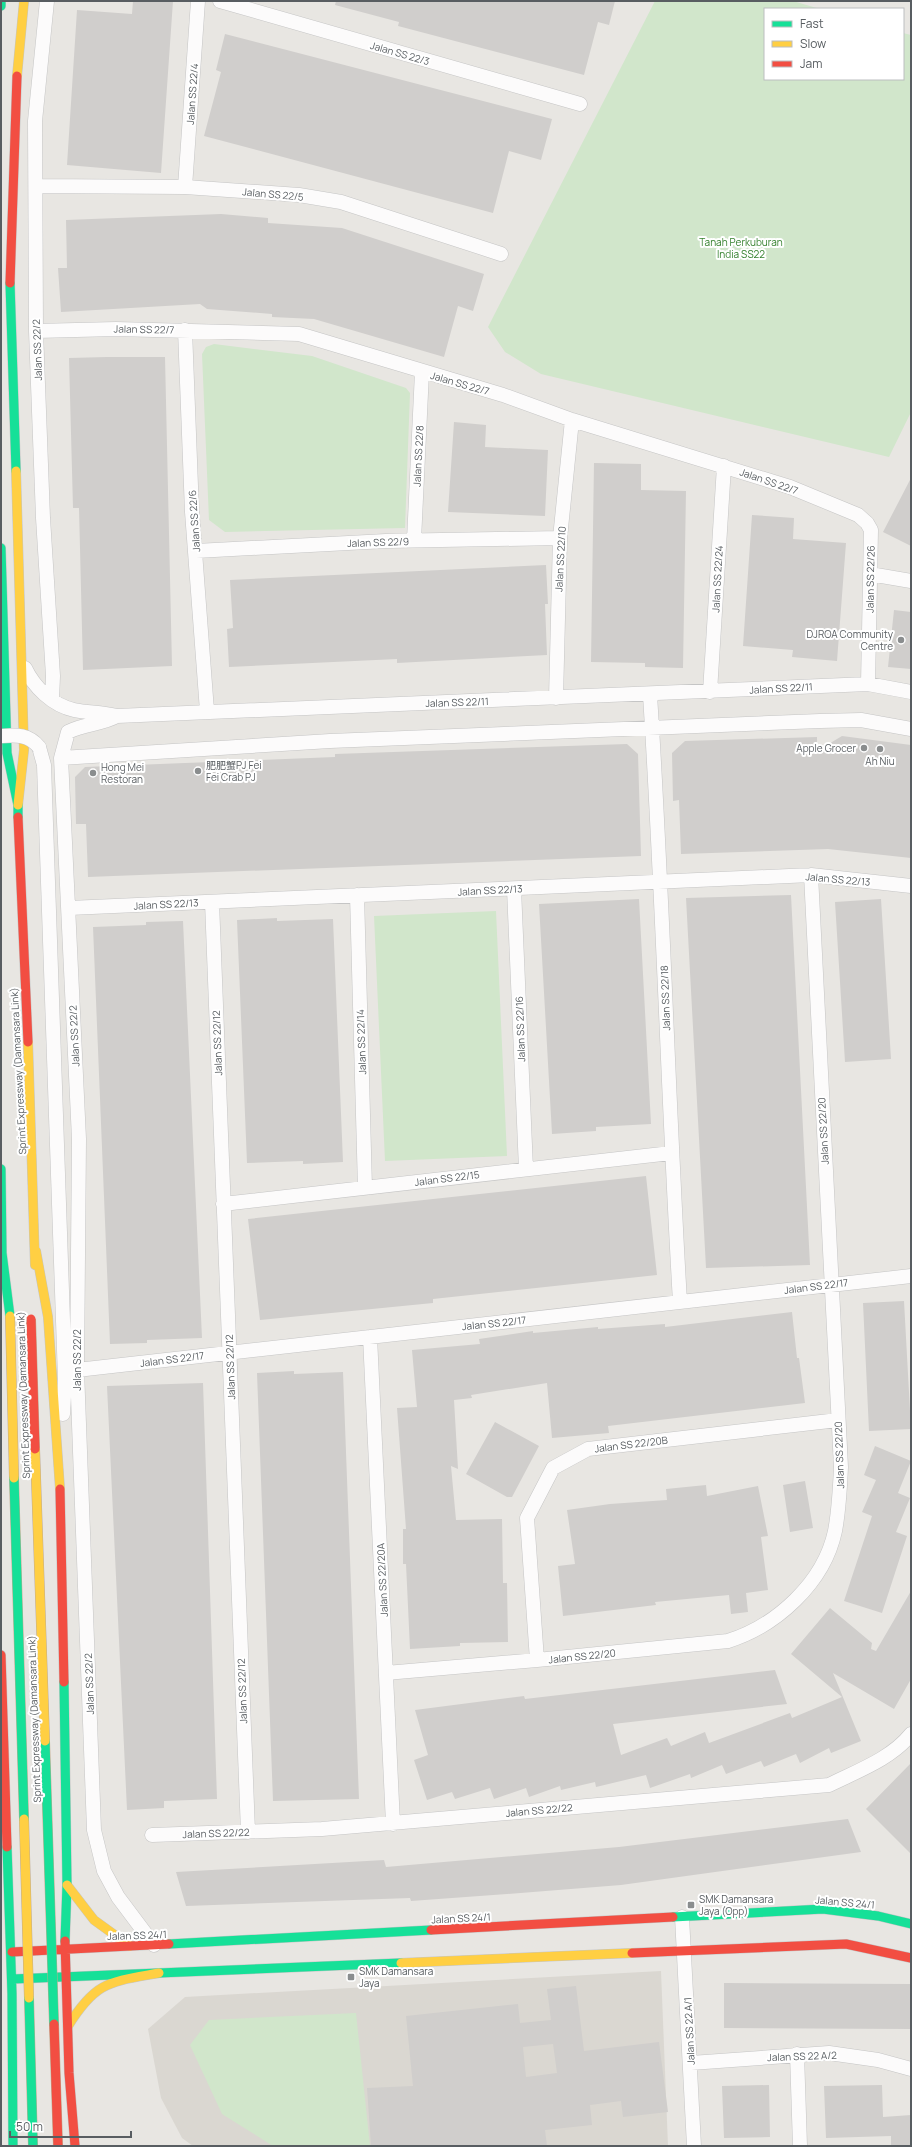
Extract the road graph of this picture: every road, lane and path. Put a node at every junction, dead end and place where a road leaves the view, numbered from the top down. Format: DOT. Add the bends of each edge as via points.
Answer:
graph roads {
  1 [pos="1,1"];
  2 [pos="24,1"];
  3 [pos="47,1"];
  4 [pos="198,1"];
  5 [pos="220,1"];
  6 [pos="1,6"];
  7 [pos="580,104"];
  8 [pos="36,186"];
  9 [pos="186,187"];
  10 [pos="501,254"];
  11 [pos="185,330"];
  12 [pos="36,331"];
  13 [pos="422,372"];
  14 [pos="572,420"];
  15 [pos="724,466"];
  16 [pos="867,523"];
  17 [pos="560,538"];
  18 [pos="414,540"];
  19 [pos="1,548"];
  20 [pos="196,551"];
  21 [pos="870,574"];
  22 [pos="911,581"];
  23 [pos="23,664"];
  24 [pos="868,684"];
  25 [pos="710,692"];
  26 [pos="911,692"];
  27 [pos="650,694"];
  28 [pos="556,698"];
  29 [pos="52,700"];
  30 [pos="207,711"];
  31 [pos="117,716"];
  32 [pos="652,727"];
  33 [pos="911,729"];
  34 [pos="1,736"];
  35 [pos="61,758"];
  36 [pos="18,805"];
  37 [pos="811,875"];
  38 [pos="660,882"];
  39 [pos="911,886"];
  40 [pos="514,889"];
  41 [pos="357,896"];
  42 [pos="212,902"];
  43 [pos="69,908"];
  44 [pos="671,1153"];
  45 [pos="1,1169"];
  46 [pos="526,1170"];
  47 [pos="365,1188"];
  48 [pos="223,1204"];
  49 [pos="36,1251"];
  50 [pos="2,1253"];
  51 [pos="1,1263"];
  52 [pos="911,1276"];
  53 [pos="831,1284"];
  54 [pos="33,1288"];
  55 [pos="680,1302"];
  56 [pos="31,1315"];
  57 [pos="370,1337"];
  58 [pos="229,1352"];
  59 [pos="77,1370"];
  60 [pos="838,1420"];
  61 [pos="60,1464"];
  62 [pos="1,1655"];
  63 [pos="537,1660"];
  64 [pos="386,1673"];
  65 [pos="911,1734"];
  66 [pos="66,1799"];
  67 [pos="4,1802"];
  68 [pos="393,1824"];
  69 [pos="248,1832"];
  70 [pos="152,1835"];
  71 [pos="67,1885"];
  72 [pos="682,1917"];
  73 [pos="911,1924"];
  74 [pos="154,1945"];
  75 [pos="130,1946"];
  76 [pos="65,1948"];
  77 [pos="684,1950"];
  78 [pos="10,1952"];
  79 [pos="911,1958"];
  80 [pos="159,1973"];
  81 [pos="66,1976"];
  82 [pos="11,1979"];
  83 [pos="68,2026"];
  84 [pos="797,2054"];
  85 [pos="13,2061"];
  86 [pos="691,2063"];
  87 [pos="911,2068"];
  88 [pos="69,2073"];
  89 [pos="13,2146"];
  90 [pos="33,2146"];
  91 [pos="58,2146"];
  92 [pos="76,2146"];
  93 [pos="694,2146"];
  94 [pos="800,2146"];
  1 -- 6 [label="main road"];
  2 -- 23 [label="main road" via="18,61 10,280"];
  3 -- 8 [label="street, Jalan SS 22/2" via="35,121"];
  4 -- 9 [label="street, Jalan SS 22/4"];
  5 -- 7 [label="street, Jalan SS 22/3"];
  8 -- 9 [label="street, Jalan SS 22/5"];
  8 -- 12 [label="street, Jalan SS 22/2"];
  9 -- 10 [label="street, Jalan SS 22/5" via="299,195 341,202"];
  11 -- 12 [label="street, Jalan SS 22/7"];
  11 -- 13 [label="street, Jalan SS 22/7" via="299,334"];
  11 -- 20 [label="street, Jalan SS 22/6" via="192,512"];
  12 -- 29 [label="street, Jalan SS 22/2" via="43,518 53,676"];
  13 -- 14 [label="street, Jalan SS 22/7" via="503,395"];
  13 -- 18 [label="street, Jalan SS 22/8"];
  14 -- 15 [label="street, Jalan SS 22/7"];
  14 -- 17 [label="street, Jalan SS 22/10"];
  15 -- 16 [label="street, Jalan SS 22/7" via="790,487 858,515"];
  15 -- 25 [label="street, Jalan SS 22/24"];
  16 -- 21 [label="street, Jalan SS 22/26" via="871,530"];
  17 -- 18 [label="street, Jalan SS 22/9"];
  17 -- 28 [label="street, Jalan SS 22/10"];
  18 -- 20 [label="street, Jalan SS 22/9"];
  19 -- 36 [label="main road, Sprint Expressway (Damansara Link)" via="7,754"];
  20 -- 30 [label="street, Jalan SS 22/6"];
  21 -- 22 [label="street"];
  21 -- 24 [label="street, Jalan SS 22/26"];
  23 -- 29 [label="street, Jalan SS 22/11" via="33,684"];
  23 -- 36 [label="main road" via="24,750"];
  24 -- 25 [label="street, Jalan SS 22/11"];
  24 -- 26 [label="street, Jalan SS 22/11"];
  25 -- 27 [label="street, Jalan SS 22/11"];
  27 -- 28 [label="street, Jalan SS 22/11"];
  27 -- 32 [label="street, Jalan SS 22/18"];
  28 -- 30 [label="street, Jalan SS 22/11"];
  29 -- 31 [label="street, Jalan SS 22/11" via="73,710"];
  30 -- 31 [label="street, Jalan SS 22/11"];
  31 -- 35 [label="street, Jalan SS 22/2" via="108,721 81,725 68,732"];
  32 -- 33 [label="street" via="861,720"];
  32 -- 35 [label="street" via="330,741"];
  32 -- 38 [label="street, Jalan SS 22/18"];
  34 -- 61 [label="street, bridge" via="19,735 32,738 39,747 44,765 64,1371"];
  35 -- 43 [label="street, Jalan SS 22/2"];
  36 -- 49 [label="main road, Sprint Expressway (Damansara Link)" via="32,1102"];
  37 -- 38 [label="street, Jalan SS 22/13"];
  37 -- 39 [label="street, Jalan SS 22/13"];
  37 -- 53 [label="street, Jalan SS 22/20"];
  38 -- 40 [label="street, Jalan SS 22/13"];
  38 -- 44 [label="street, Jalan SS 22/18"];
  40 -- 41 [label="street, Jalan SS 22/13"];
  40 -- 46 [label="street, Jalan SS 22/16"];
  41 -- 42 [label="street, Jalan SS 22/13"];
  41 -- 47 [label="street, Jalan SS 22/14"];
  42 -- 43 [label="street, Jalan SS 22/13"];
  42 -- 48 [label="street, Jalan SS 22/12"];
  43 -- 59 [label="street, Jalan SS 22/2" via="79,1139"];
  44 -- 46 [label="street, Jalan SS 22/15"];
  44 -- 55 [label="street, Jalan SS 22/18"];
  45 -- 50 [label="main road, Sprint Expressway (Damansara Link)"];
  46 -- 47 [label="street, Jalan SS 22/15"];
  47 -- 48 [label="street, Jalan SS 22/15"];
  48 -- 58 [label="street, Jalan SS 22/12"];
  49 -- 54 [label="main road, Sprint Expressway (Damansara Link)"];
  49 -- 61 [label="main road" via="48,1317"];
  50 -- 51 [label="main road"];
  50 -- 90 [label="main road, Sprint Expressway (Damansara Link), bridge" via="10,1316"];
  52 -- 53 [label="street, Jalan SS 22/17"];
  53 -- 55 [label="street, Jalan SS 22/17"];
  53 -- 60 [label="street, Jalan SS 22/20"];
  55 -- 57 [label="street, Jalan SS 22/17"];
  56 -- 91 [label="main road, Sprint Expressway (Damansara Link), bridge"];
  57 -- 58 [label="street, Jalan SS 22/17"];
  57 -- 64 [label="street, Jalan SS 22/20A"];
  58 -- 59 [label="street, Jalan SS 22/17"];
  58 -- 69 [label="street, Jalan SS 22/12"];
  59 -- 74 [label="street, Jalan SS 22/2" via="94,1830 104,1871 136,1924"];
  60 -- 63 [label="street, Jalan SS 22/20" via="841,1467 835,1532 816,1576 774,1617 746,1635 728,1641"];
  60 -- 63 [label="street, Jalan SS 22/20B" via="588,1449 553,1468 527,1518"];
  61 -- 66 [label="main road"];
  62 -- 67 [label="main road"];
  63 -- 64 [label="street, Jalan SS 22/20"];
  64 -- 68 [label="street, Jalan SS 22/20A"];
  65 -- 68 [label="street, Jalan SS 22/22" via="881,1758 829,1784"];
  66 -- 67 [label="main road" via="51,1831 38,1837 22,1835 16,1830"];
  66 -- 71 [label="main road"];
  67 -- 78 [label="main road"];
  68 -- 69 [label="street, Jalan SS 22/22"];
  69 -- 70 [label="street, Jalan SS 22/22"];
  71 -- 75 [label="main road" via="92,1919 108,1933"];
  71 -- 76 [label="main road"];
  72 -- 73 [label="main road, Jalan SS 24/1" via="823,1909 878,1916"];
  72 -- 74 [label="main road, Jalan SS 24/1"];
  72 -- 77 [label="street, Jalan SS 22 A/1"];
  74 -- 75 [label="main road, Jalan SS 24/1"];
  75 -- 76 [label="main road, Jalan SS 24/1"];
  76 -- 78 [label="main road, Jalan SS 24/1"];
  76 -- 81 [label="main road"];
  77 -- 79 [label="main road" via="846,1944"];
  77 -- 80 [label="main road"];
  77 -- 86 [label="street, Jalan SS 22 A/1"];
  78 -- 82 [label="main road"];
  80 -- 81 [label="main road"];
  80 -- 83 [label="main road" via="110,1983 94,1992 82,2004"];
  81 -- 82 [label="main road"];
  81 -- 83 [label="main road"];
  82 -- 85 [label="main road"];
  83 -- 88 [label="main road"];
  84 -- 86 [label="street, Jalan SS 22 A/2"];
  84 -- 87 [label="street, Jalan SS 22 A/2" via="829,2053"];
  84 -- 94 [label="street"];
  85 -- 88 [label="main road" via="19,2051 27,2045 41,2043 58,2052"];
  85 -- 89 [label="main road"];
  86 -- 93 [label="street, Jalan SS 22 A/1"];
  88 -- 92 [label="main road"];
}
